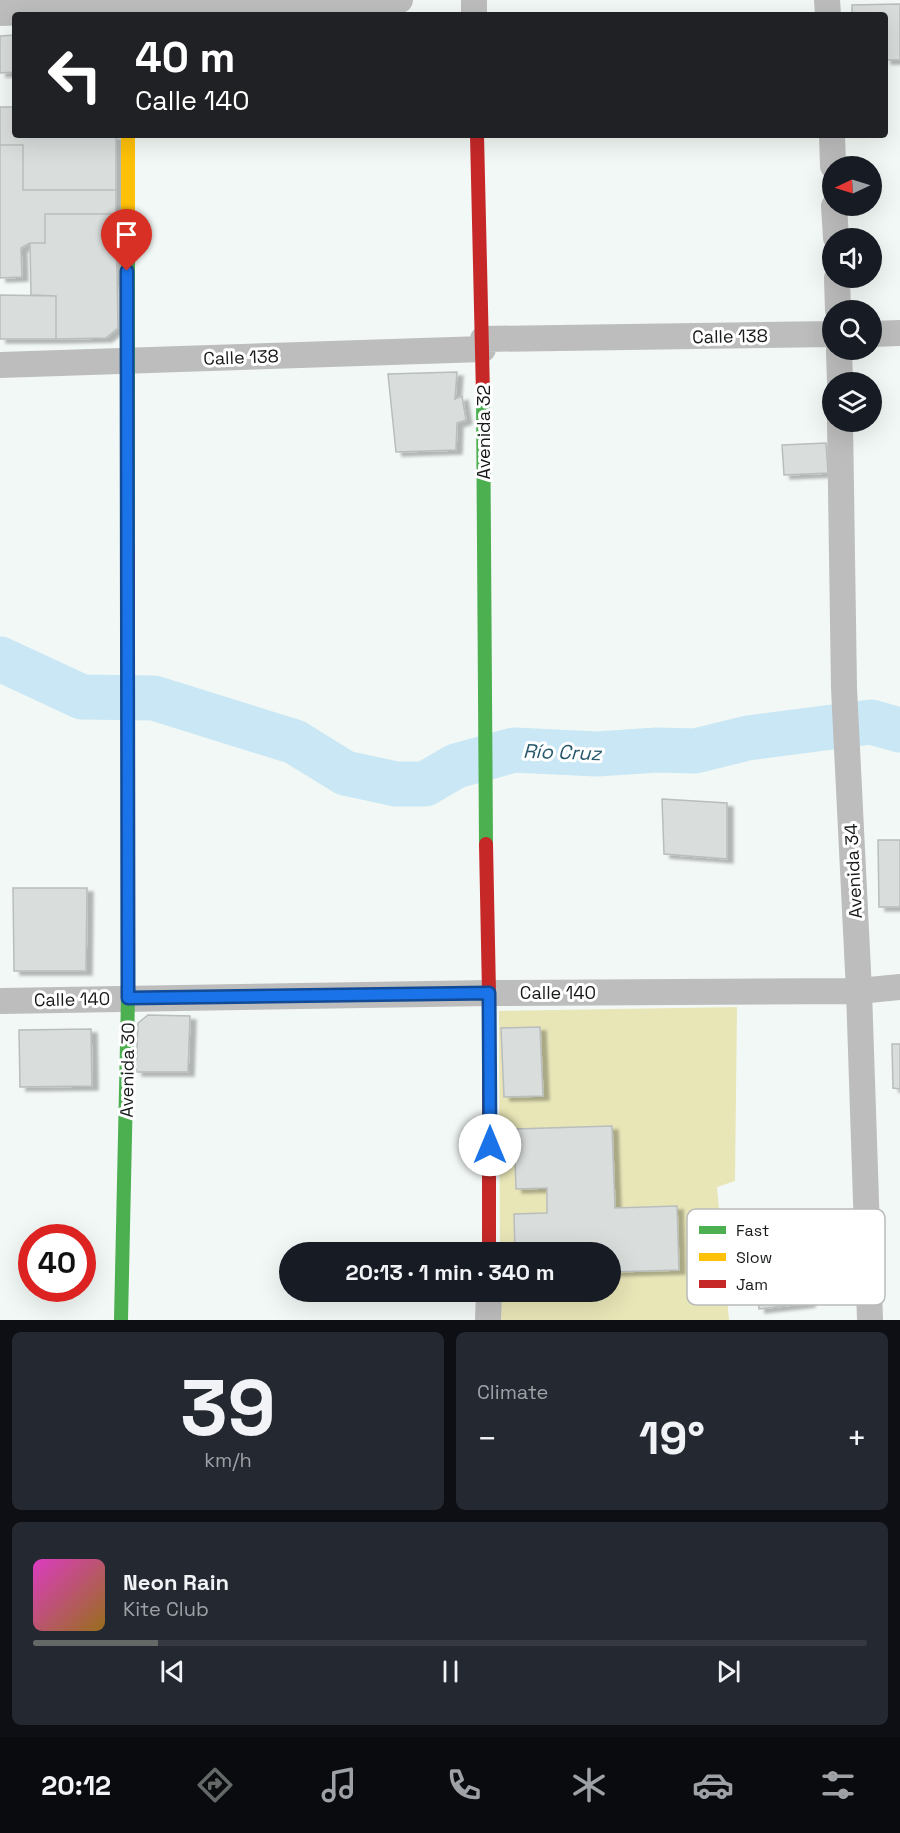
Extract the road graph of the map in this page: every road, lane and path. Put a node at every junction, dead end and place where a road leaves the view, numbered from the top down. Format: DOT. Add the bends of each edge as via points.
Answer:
graph roads {
  1 [pos="400,0"];
  2 [pos="128,8"];
  3 [pos="26,12"];
  4 [pos="128,138"];
  5 [pos="477,138"];
  6 [pos="832,138"];
  7 [pos="833,156"];
  8 [pos="900,333"];
  9 [pos="822,334"];
  10 [pos="882,334"];
  11 [pos="483,344"];
  12 [pos="127,362"];
  13 [pos="0,365"];
  14 [pos="840,432"];
  15 [pos="900,987"];
  16 [pos="859,991"];
  17 [pos="489,993"];
  18 [pos="128,998"];
  19 [pos="0,1001"];
  20 [pos="866,1209"];
  21 [pos="489,1242"];
  22 [pos="489,1302"];
  23 [pos="869,1305"];
  24 [pos="121,1320"];
  25 [pos="488,1320"];
  26 [pos="870,1320"];
  1 -- 2 [label="street"];
  2 -- 3 [label="street"];
  4 -- 12 [label="street, Avenida 30"];
  5 -- 11 [label="street, Avenida 32"];
  6 -- 7 [label="street"];
  8 -- 10 [label="street"];
  9 -- 11 [label="street, Calle 138"];
  11 -- 12 [label="street, Calle 138"];
  11 -- 17 [label="street, Avenida 32"];
  12 -- 13 [label="street, Calle 138"];
  12 -- 18 [label="street, Avenida 30"];
  14 -- 16 [label="street, Avenida 34" via="844,688"];
  15 -- 16 [label="street, Calle 140"];
  16 -- 17 [label="street, Calle 140"];
  16 -- 20 [label="street, Avenida 34"];
  17 -- 18 [label="street, Calle 140"];
  17 -- 21 [label="street"];
  18 -- 19 [label="street, Calle 140"];
  18 -- 24 [label="street, Avenida 30"];
  22 -- 25 [label="street"];
  23 -- 26 [label="street, Avenida 34"];
}
